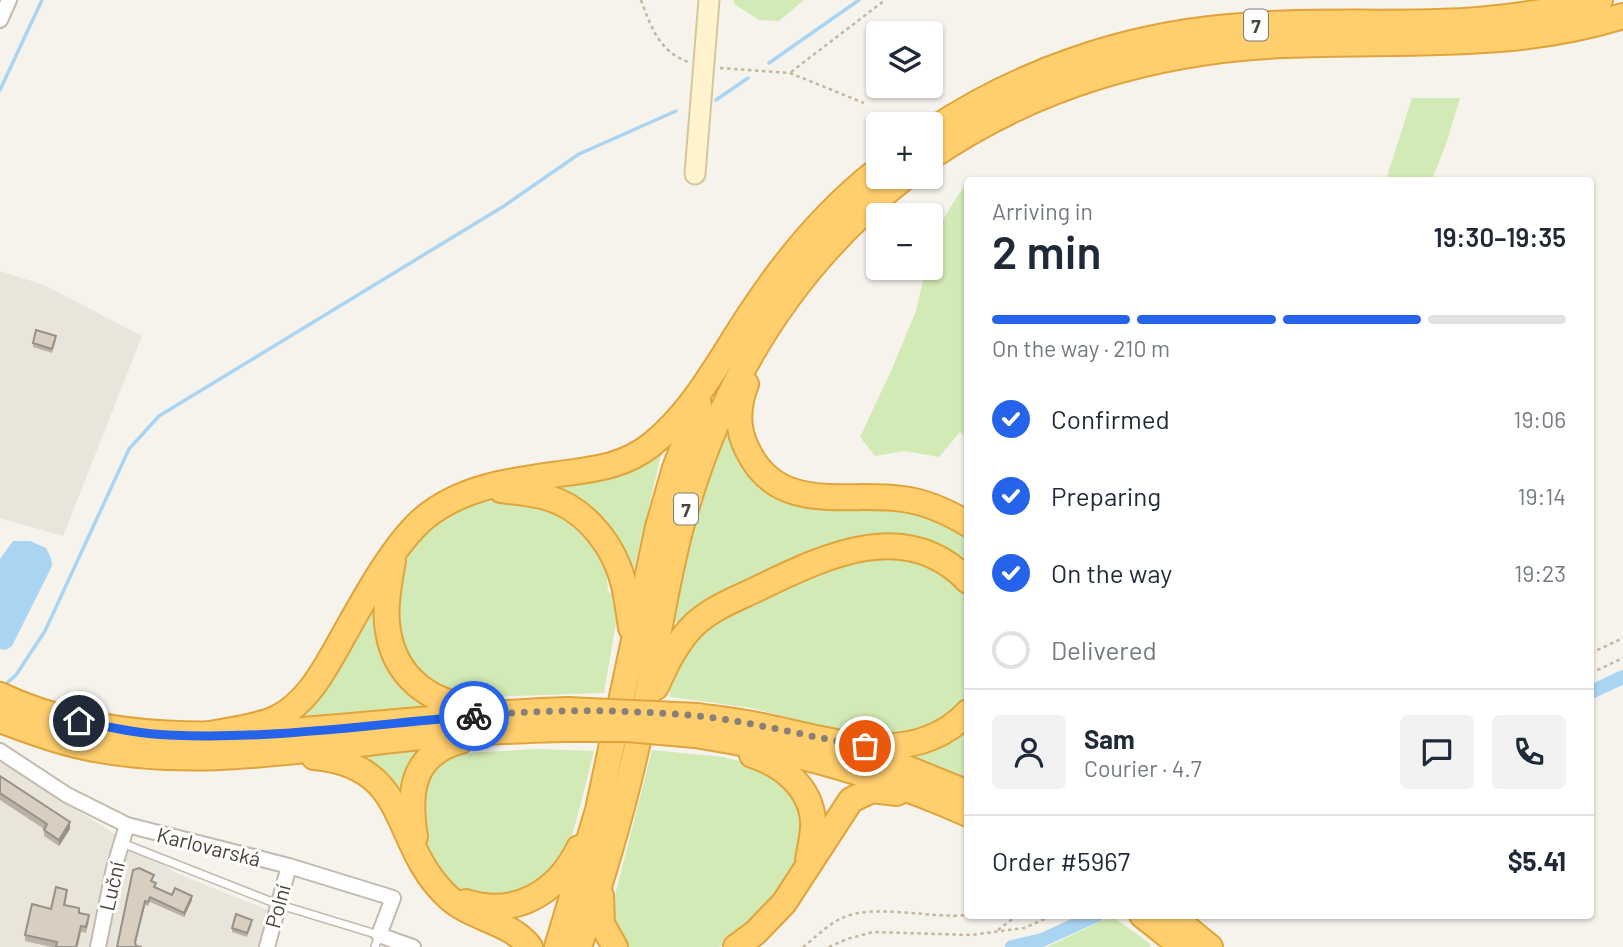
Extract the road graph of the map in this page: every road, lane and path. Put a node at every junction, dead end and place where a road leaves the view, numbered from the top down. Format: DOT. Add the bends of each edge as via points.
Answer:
graph roads {
  1 [pos="9,0"];
  2 [pos="642,0"];
  3 [pos="709,0"];
  4 [pos="885,0"];
  5 [pos="1600,0"];
  6 [pos="1623,16"];
  7 [pos="0,20"];
  8 [pos="702,66"];
  9 [pos="790,73"];
  10 [pos="864,103"];
  11 [pos="943,124"];
  12 [pos="943,149"];
  13 [pos="695,174"];
  14 [pos="866,180"];
  15 [pos="891,189"];
  16 [pos="769,324"];
  17 [pos="725,355"];
  18 [pos="479,488"];
  19 [pos="964,522"];
  20 [pos="394,556"];
  21 [pos="964,578"];
  22 [pos="1623,638"];
  23 [pos="634,643"];
  24 [pos="1594,652"];
  25 [pos="1623,658"];
  26 [pos="1594,672"];
  27 [pos="0,695"];
  28 [pos="644,709"];
  29 [pos="964,716"];
  30 [pos="0,720"];
  31 [pos="512,721"];
  32 [pos="696,726"];
  33 [pos="205,735"];
  34 [pos="814,737"];
  35 [pos="0,751"];
  36 [pos="269,754"];
  37 [pos="964,791"];
  38 [pos="939,801"];
  39 [pos="598,810"];
  40 [pos="964,812"];
  41 [pos="127,825"];
  42 [pos="122,843"];
  43 [pos="289,866"];
  44 [pos="806,868"];
  45 [pos="432,879"];
  46 [pos="601,883"];
  47 [pos="278,904"];
  48 [pos="964,915"];
  49 [pos="1013,919"];
  50 [pos="1045,919"];
  51 [pos="1150,919"];
  52 [pos="998,930"];
  53 [pos="1177,932"];
  54 [pos="377,941"];
  55 [pos="98,947"];
  56 [pos="267,947"];
  57 [pos="413,947"];
  58 [pos="530,947"];
  59 [pos="557,947"];
  60 [pos="579,947"];
  61 [pos="615,947"];
  62 [pos="736,947"];
  63 [pos="803,947"];
  64 [pos="829,947"];
  65 [pos="1210,947"];
  1 -- 7 [label="street"];
  2 -- 8 [label="path" via="654,36 678,59"];
  3 -- 8 [label="street"];
  4 -- 9 [label="path"];
  5 -- 11 [label="highway, 7" via="1493,19 1290,23 1175,33 1032,76"];
  6 -- 12 [label="highway, 7" via="1494,41 1287,45 1174,56 1041,96"];
  8 -- 9 [label="path"];
  8 -- 13 [label="street"];
  9 -- 10 [label="path"];
  14 -- 17 [label="highway, 7" via="780,269"];
  15 -- 16 [label="highway, 7" via="828,247"];
  16 -- 19 [label="highway" via="738,410 741,436 761,472 803,495 905,499"];
  16 -- 28 [label="highway, 7" via="719,416 697,471 663,604"];
  17 -- 18 [label="highway" via="683,414 633,458 609,467"];
  17 -- 23 [label="highway, 7" via="696,411 676,468 655,540"];
  18 -- 20 [label="highway" via="440,506 421,521"];
  18 -- 23 [label="highway" via="549,498 595,528 608,545 624,585"];
  20 -- 31 [label="highway" via="387,599 388,631 410,678 427,694 447,703"];
  20 -- 33 [label="highway" via="307,695 276,718"];
  21 -- 28 [label="highway" via="945,561 905,547 867,547 835,554 710,612 695,624 681,640"];
  22 -- 24 [label="path"];
  23 -- 39 [label="highway, 7"];
  25 -- 26 [label="path"];
  27 -- 33 [label="highway" via="29,709 130,732"];
  28 -- 46 [label="highway, 7"];
  29 -- 34 [label="highway" via="937,736 911,745 865,746"];
  30 -- 36 [label="highway" via="76,745 128,754"];
  31 -- 32 [label="highway, bridge" via="565,720 627,729"];
  31 -- 33 [label="highway"];
  31 -- 36 [label="highway"];
  31 -- 45 [label="highway" via="434,751 421,765 413,817 416,847"];
  32 -- 34 [label="highway" via="756,724"];
  32 -- 38 [label="highway" via="831,763"];
  32 -- 44 [label="highway" via="780,766 790,776 809,804 813,821"];
  34 -- 37 [label="highway"];
  35 -- 41 [label="street, Karlovarská" via="67,795"];
  36 -- 45 [label="highway" via="336,760 374,778 394,805"];
  38 -- 40 [label="highway"];
  38 -- 44 [label="highway" via="880,790 857,795"];
  39 -- 45 [label="highway" via="566,873 535,897 511,906 485,907 460,901"];
  39 -- 59 [label="highway, 7"];
  41 -- 42 [label="street, Luční"];
  41 -- 43 [label="street, Karlovarská"];
  42 -- 47 [label="lane, Karlovarská"];
  42 -- 55 [label="street, Luční"];
  43 -- 47 [label="street, Polní"];
  43 -- 54 [label="street, Karlovarská" via="393,898"];
  44 -- 62 [label="highway" via="772,917"];
  45 -- 58 [label="highway" via="466,910 518,934"];
  46 -- 60 [label="highway, 7"];
  46 -- 61 [label="highway" via="602,924"];
  47 -- 54 [label="lane, Karlovarská"];
  47 -- 56 [label="street, Polní"];
  48 -- 63 [label="path" via="857,914 842,918"];
  49 -- 52 [label="path"];
  50 -- 52 [label="path" via="1024,928"];
  51 -- 53 [label="highway"];
  52 -- 64 [label="path" via="971,935 873,932"];
  53 -- 65 [label="highway"];
  54 -- 57 [label="street, Karlovarská"];
}
